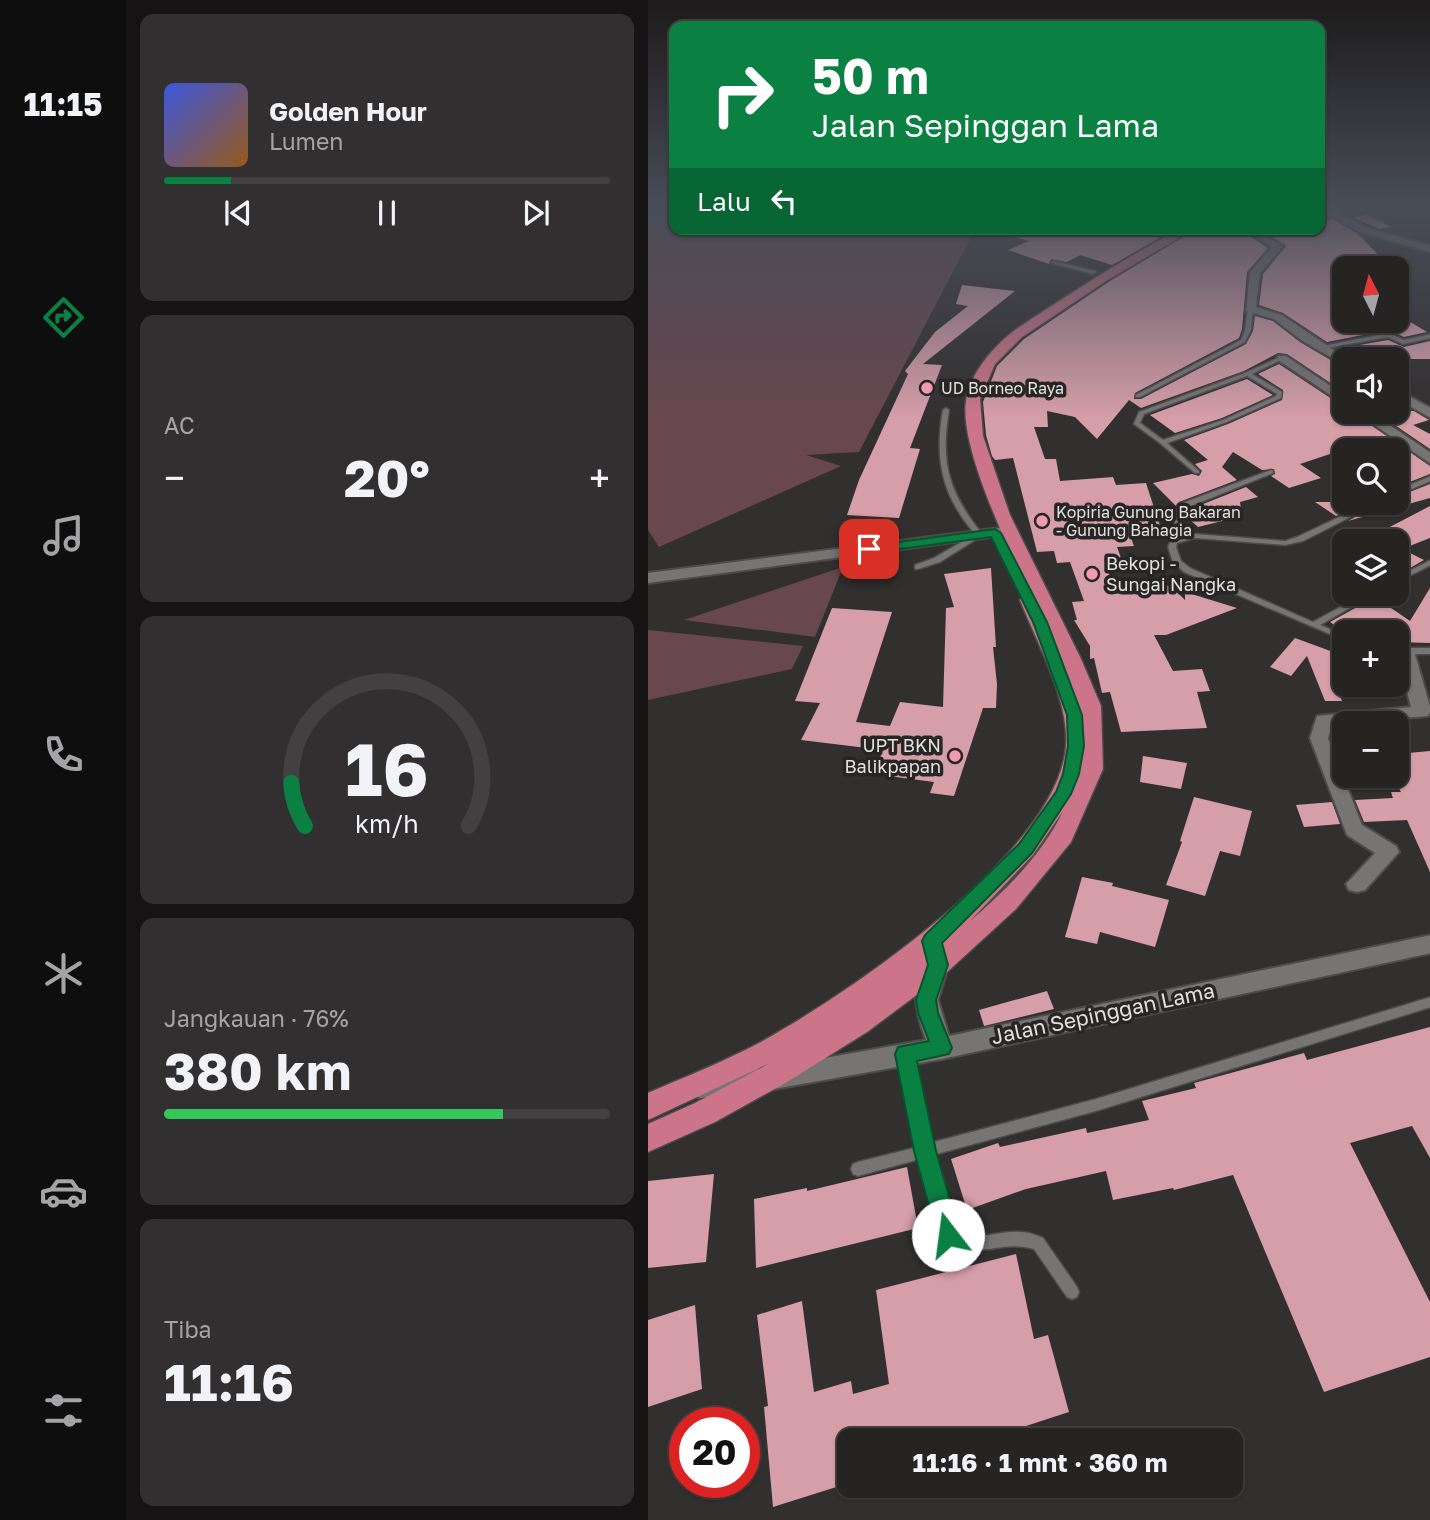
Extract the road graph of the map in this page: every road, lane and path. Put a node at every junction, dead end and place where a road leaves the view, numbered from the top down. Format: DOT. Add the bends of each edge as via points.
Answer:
graph roads {
  1 [pos="1087,276"];
  2 [pos="1106,276"];
  3 [pos="1254,276"];
  4 [pos="1250,309"];
  5 [pos="1430,337"];
  6 [pos="1403,342"];
  7 [pos="1321,346"];
  8 [pos="1308,350"];
  9 [pos="1414,350"];
  10 [pos="1332,354"];
  11 [pos="1289,356"];
  12 [pos="1247,374"];
  13 [pos="1332,390"];
  14 [pos="1138,396"];
  15 [pos="1409,401"];
  16 [pos="946,410"];
  17 [pos="1430,414"];
  18 [pos="1379,424"];
  19 [pos="1162,442"];
  20 [pos="1430,460"];
  21 [pos="1198,472"];
  22 [pos="1272,472"];
  23 [pos="1430,478"];
  24 [pos="1409,488"];
  25 [pos="1350,515"];
  26 [pos="994,533"];
  27 [pos="1181,538"];
  28 [pos="1430,562"];
  29 [pos="918,567"];
  30 [pos="1409,573"];
  31 [pos="648,578"];
  32 [pos="1348,606"];
  33 [pos="1312,625"];
  34 [pos="1332,633"];
  35 [pos="1409,651"];
  36 [pos="1430,652"];
  37 [pos="1409,674"];
  38 [pos="1357,884"];
  39 [pos="1430,944"];
  40 [pos="935,953"];
  41 [pos="1430,1003"];
  42 [pos="942,1048"];
  43 [pos="906,1054"];
  44 [pos="774,1078"];
  45 [pos="695,1087"];
  46 [pos="648,1107"];
  47 [pos="648,1138"];
  48 [pos="925,1151"];
  49 [pos="858,1169"];
  50 [pos="1072,1292"];
  1 -- 26 [label="highway" via="1000,337 982,355 964,386 959,418 963,441"];
  2 -- 26 [label="highway" via="1024,330 985,370 973,403"];
  3 -- 4 [label="street"];
  4 -- 7 [label="street" via="1278,317"];
  4 -- 14 [label="lane" via="1246,336 1235,346"];
  5 -- 6 [label="lane"];
  6 -- 7 [label="lane" via="1389,335"];
  6 -- 9 [label="lane"];
  7 -- 8 [label="street"];
  7 -- 10 [label="street"];
  11 -- 12 [label="lane"];
  11 -- 13 [label="street"];
  12 -- 19 [label="lane" via="1141,413 1137,424"];
  12 -- 19 [label="lane" via="1281,395 1225,421"];
  15 -- 17 [label="street"];
  16 -- 26 [label="lane" via="941,434 945,480 964,520"];
  18 -- 20 [label="street"];
  19 -- 21 [label="lane"];
  22 -- 27 [label="lane" via="1182,506 1176,523"];
  23 -- 24 [label="lane"];
  25 -- 27 [label="lane" via="1285,543"];
  26 -- 29 [label="lane"];
  26 -- 31 [label="street"];
  26 -- 40 [label="highway" via="1048,606 1091,708 1096,728 1094,771 1073,819 1052,851 970,938"];
  27 -- 33 [label="lane" via="1172,547 1177,562 1187,570"];
  28 -- 30 [label="lane"];
  32 -- 33 [label="lane"];
  33 -- 34 [label="lane"];
  35 -- 36 [label="lane"];
  37 -- 38 [label="street" via="1422,712 1324,720 1319,737 1354,830 1389,852"];
  39 -- 42 [label="street, Jalan Sepinggan Lama"];
  40 -- 42 [label="street" via="926,1000"];
  40 -- 44 [label="highway" via="864,1021"];
  40 -- 45 [label="highway" via="806,1030"];
  41 -- 48 [label="lane" via="1096,1105"];
  42 -- 43 [label="street, Jalan Sepinggan Lama"];
  43 -- 44 [label="street, Jalan Sepinggan Lama"];
  43 -- 48 [label="lane"];
  44 -- 45 [label="street, Jalan Sepinggan Lama"];
  44 -- 47 [label="highway"];
  45 -- 46 [label="highway"];
  48 -- 49 [label="lane"];
  48 -- 50 [label="lane" via="948,1235 967,1244 1018,1238 1038,1243"];
}
